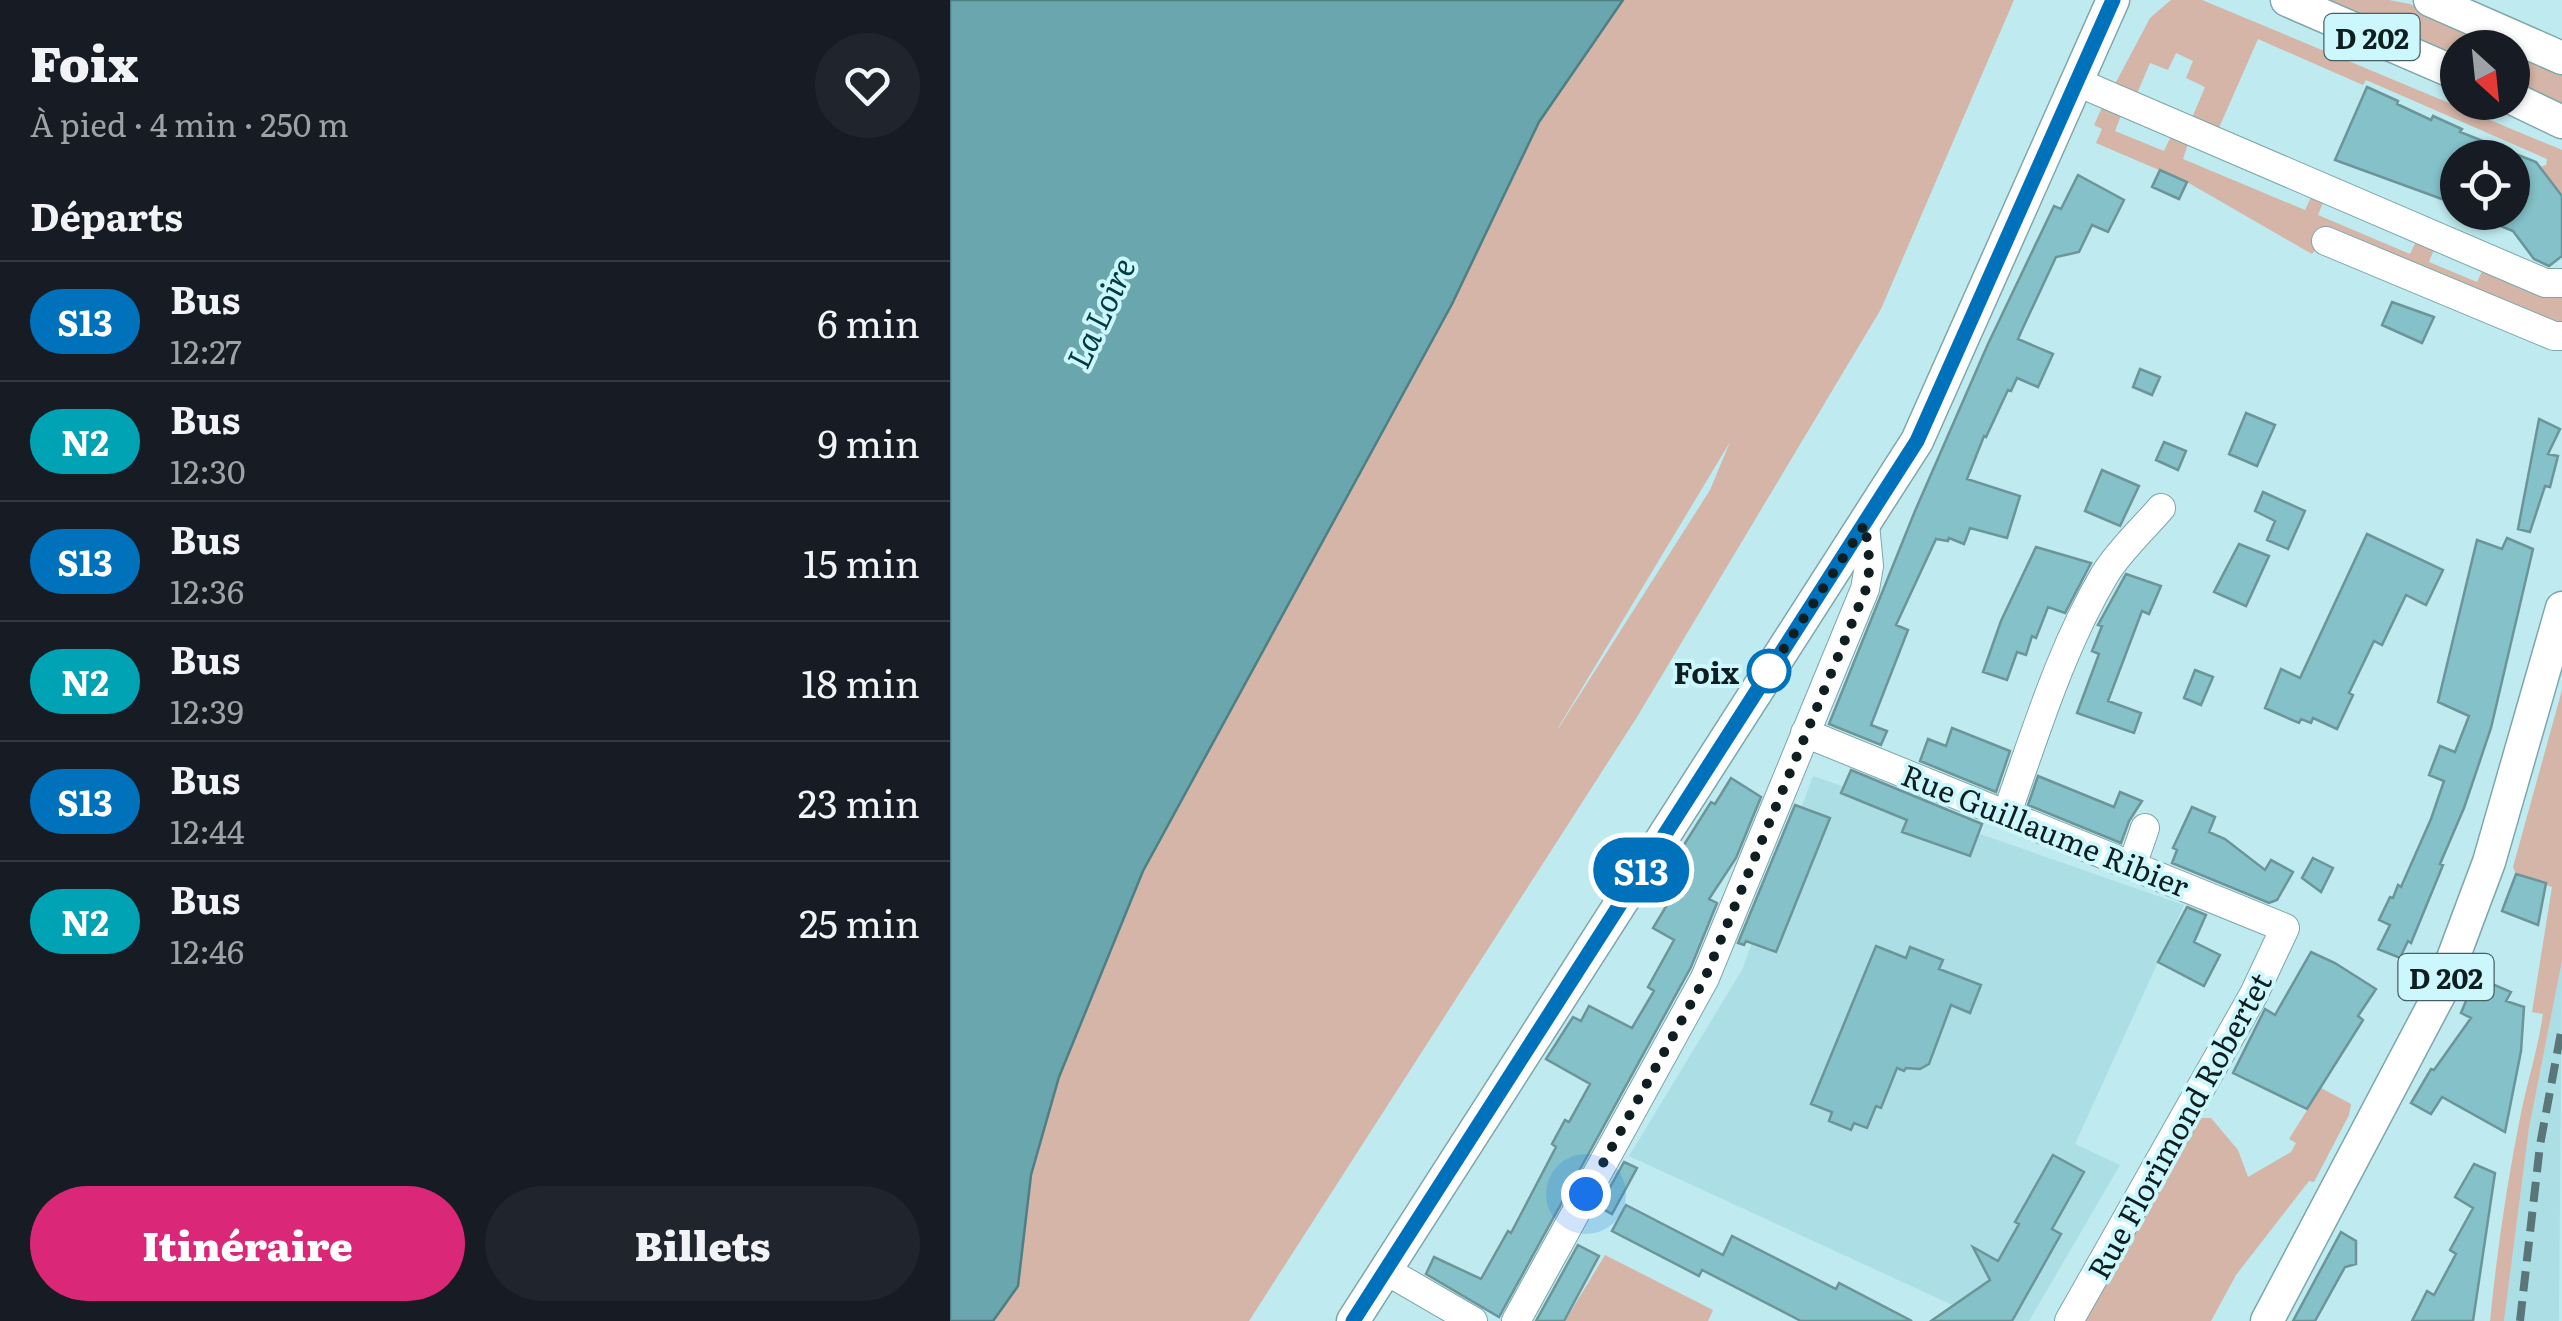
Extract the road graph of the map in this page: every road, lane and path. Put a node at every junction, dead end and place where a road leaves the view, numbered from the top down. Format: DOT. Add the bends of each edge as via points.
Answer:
graph roads {
  1 [pos="2288,0"];
  2 [pos="2430,0"];
  3 [pos="2114,2"];
  4 [pos="2562,58"];
  5 [pos="2440,66"];
  6 [pos="2077,82"];
  7 [pos="2530,107"];
  8 [pos="2562,122"];
  9 [pos="2326,241"];
  10 [pos="2562,283"];
  11 [pos="2562,336"];
  12 [pos="2161,508"];
  13 [pos="1865,524"];
  14 [pos="2562,608"];
  15 [pos="1805,733"];
  16 [pos="2007,813"];
  17 [pos="2144,828"];
  18 [pos="2132,863"];
  19 [pos="2286,928"];
  20 [pos="1386,1270"];
  21 [pos="1353,1321"];
  22 [pos="1472,1321"];
  23 [pos="1516,1321"];
  24 [pos="2069,1321"];
  25 [pos="2267,1321"];
  1 -- 5 [label="main road, D 202"];
  2 -- 4 [label="main road, D 202"];
  3 -- 6 [label="main road"];
  6 -- 10 [label="street" via="2545,282"];
  6 -- 13 [label="main road" via="1917,441"];
  7 -- 8 [label="main road"];
  9 -- 11 [label="street"];
  12 -- 16 [label="street" via="2107,571 2090,603"];
  13 -- 15 [label="street" via="1866,589"];
  13 -- 20 [label="main road"];
  14 -- 25 [label="main road, D 202" via="2489,862 2440,993"];
  15 -- 16 [label="street, Rue Guillaume Ribier"];
  15 -- 23 [label="street" via="1705,978"];
  16 -- 18 [label="street, Rue Guillaume Ribier"];
  17 -- 18 [label="street"];
  18 -- 19 [label="street, Rue Guillaume Ribier"];
  19 -- 24 [label="street, Rue Florimond Robertet"];
  20 -- 21 [label="main road"];
  20 -- 22 [label="street"];
}
